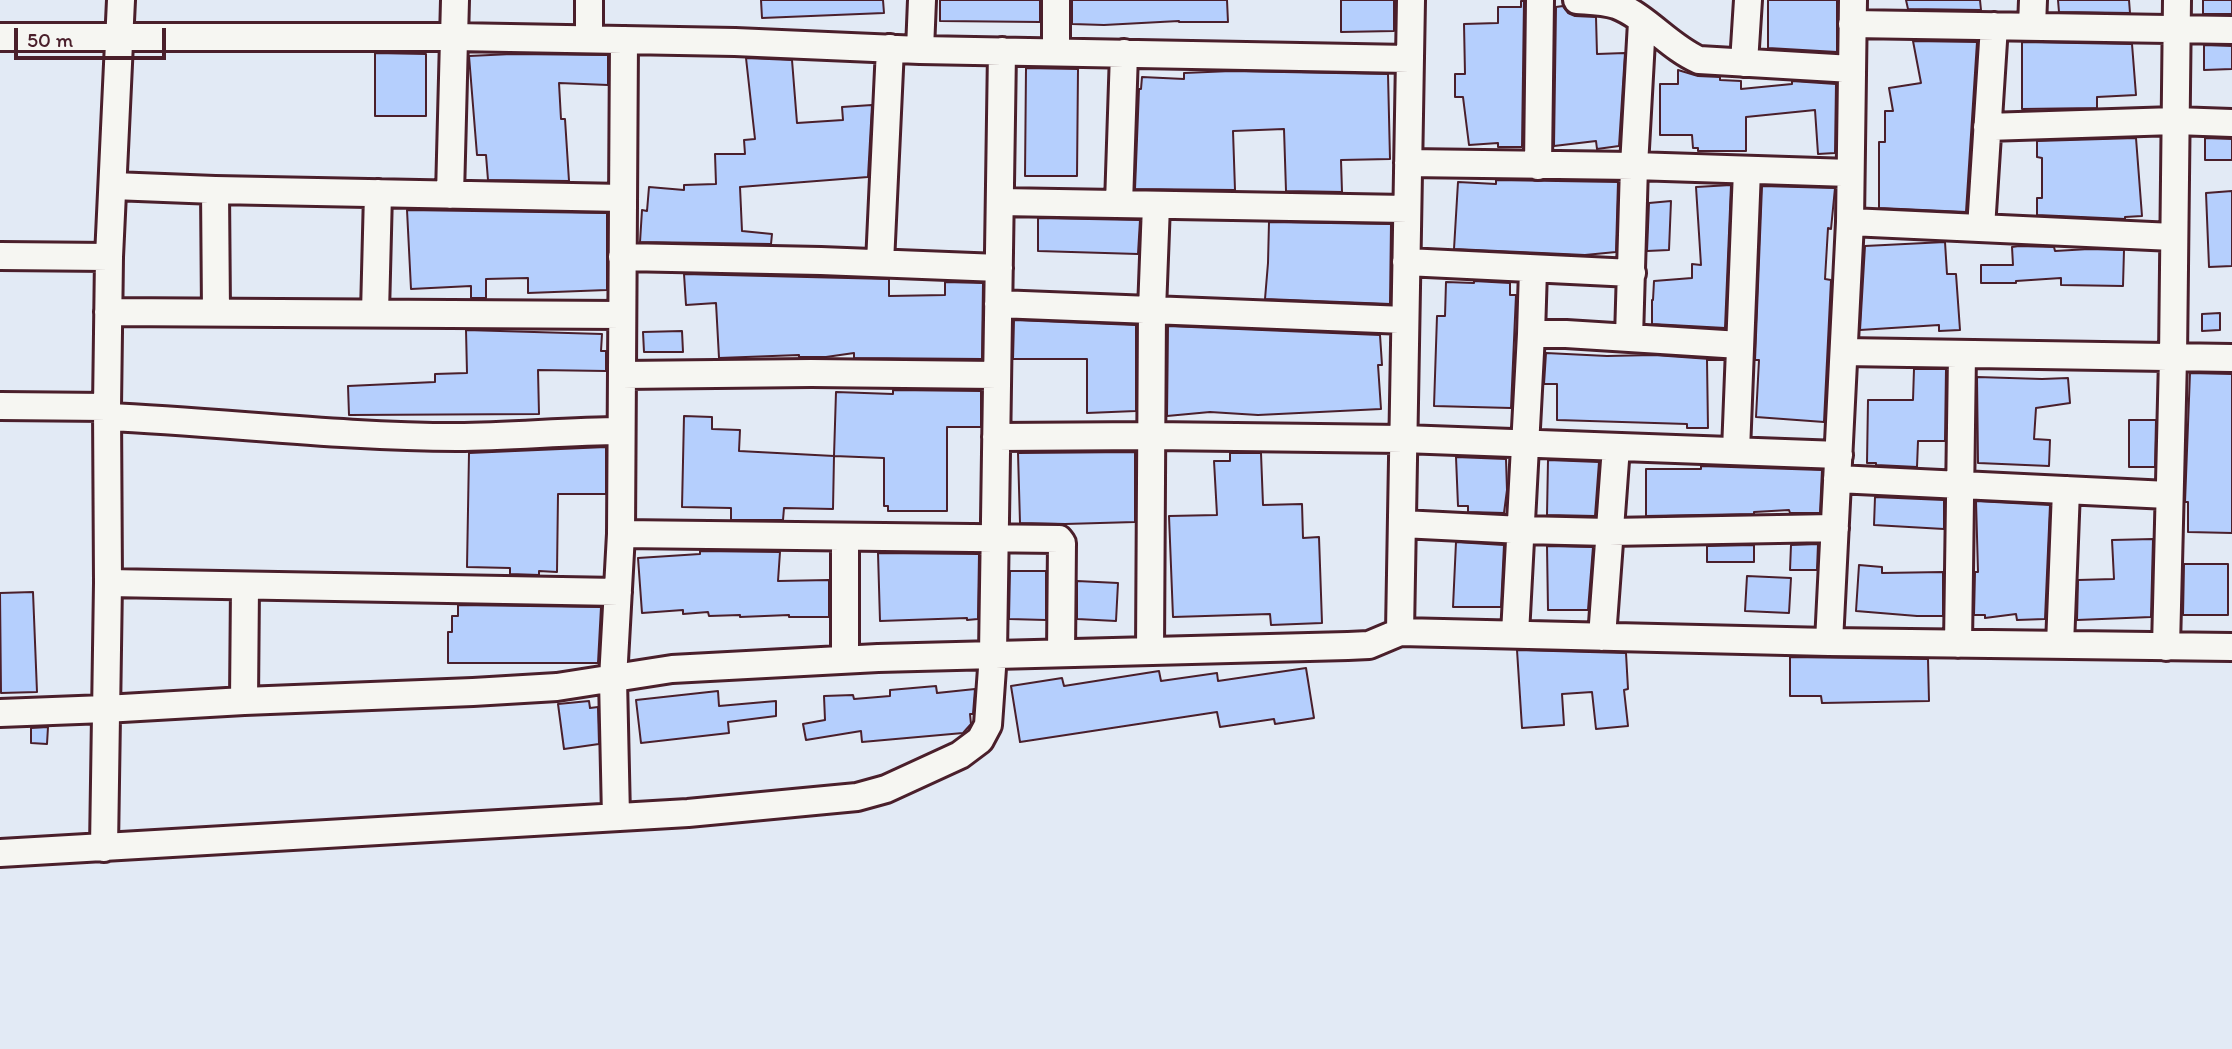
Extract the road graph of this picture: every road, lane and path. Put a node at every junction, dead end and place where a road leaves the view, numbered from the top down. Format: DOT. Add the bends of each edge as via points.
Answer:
graph roads {
  1 [pos="121,0"];
  2 [pos="455,0"];
  3 [pos="589,0"];
  4 [pos="922,0"];
  5 [pos="1056,0"];
  6 [pos="1411,0"];
  7 [pos="1540,0"];
  8 [pos="1577,0"];
  9 [pos="1748,0"];
  10 [pos="2033,0"];
  11 [pos="2177,0"];
  12 [pos="1852,12"];
  13 [pos="1642,22"];
  14 [pos="1994,26"];
  15 [pos="2032,27"];
  16 [pos="2176,29"];
  17 [pos="2232,30"];
  18 [pos="0,37"];
  19 [pos="119,37"];
  20 [pos="454,37"];
  21 [pos="589,39"];
  22 [pos="624,40"];
  23 [pos="890,48"];
  24 [pos="920,50"];
  25 [pos="1002,51"];
  26 [pos="1056,52"];
  27 [pos="1124,53"];
  28 [pos="1409,59"];
  29 [pos="1744,63"];
  30 [pos="1852,69"];
  31 [pos="2175,121"];
  32 [pos="2232,123"];
  33 [pos="1987,127"];
  34 [pos="1408,163"];
  35 [pos="1538,166"];
  36 [pos="1634,166"];
  37 [pos="1747,170"];
  38 [pos="1850,173"];
  39 [pos="113,186"];
  40 [pos="215,190"];
  41 [pos="378,193"];
  42 [pos="450,195"];
  43 [pos="623,198"];
  44 [pos="1000,202"];
  45 [pos="1119,204"];
  46 [pos="1156,205"];
  47 [pos="1407,209"];
  48 [pos="1850,222"];
  49 [pos="1981,228"];
  50 [pos="2173,237"];
  51 [pos="0,256"];
  52 [pos="108,257"];
  53 [pos="622,257"];
  54 [pos="1406,262"];
  55 [pos="880,263"];
  56 [pos="999,268"];
  57 [pos="1533,269"];
  58 [pos="1632,272"];
  59 [pos="998,304"];
  60 [pos="1152,310"];
  61 [pos="108,312"];
  62 [pos="216,312"];
  63 [pos="375,313"];
  64 [pos="622,315"];
  65 [pos="1405,320"];
  66 [pos="1531,334"];
  67 [pos="1629,338"];
  68 [pos="1740,345"];
  69 [pos="1844,352"];
  70 [pos="1962,354"];
  71 [pos="2173,358"];
  72 [pos="2232,358"];
  73 [pos="622,375"];
  74 [pos="997,375"];
  75 [pos="0,406"];
  76 [pos="107,412"];
  77 [pos="621,431"];
  78 [pos="1152,436"];
  79 [pos="996,437"];
  80 [pos="1404,439"];
  81 [pos="1526,444"];
  82 [pos="1616,447"];
  83 [pos="1736,451"];
  84 [pos="1838,467"];
  85 [pos="1961,485"];
  86 [pos="2066,490"];
  87 [pos="2168,495"];
  88 [pos="1402,524"];
  89 [pos="1835,528"];
  90 [pos="1522,530"];
  91 [pos="1609,532"];
  92 [pos="621,534"];
  93 [pos="845,537"];
  94 [pos="995,537"];
  95 [pos="108,583"];
  96 [pos="245,586"];
  97 [pos="618,592"];
  98 [pos="1400,632"];
  99 [pos="1515,634"];
  100 [pos="1602,637"];
  101 [pos="1829,642"];
  102 [pos="1958,644"];
  103 [pos="2060,645"];
  104 [pos="2166,646"];
  105 [pos="2232,647"];
  106 [pos="1150,651"];
  107 [pos="1061,653"];
  108 [pos="993,654"];
  109 [pos="845,659"];
  110 [pos="613,679"];
  111 [pos="243,701"];
  112 [pos="105,709"];
  113 [pos="0,713"];
  114 [pos="616,817"];
  115 [pos="104,848"];
  116 [pos="0,853"];
  1 -- 19 [label="street"];
  2 -- 20 [label="street"];
  3 -- 21 [label="street"];
  4 -- 24 [label="street"];
  5 -- 26 [label="street"];
  6 -- 28 [label="street"];
  7 -- 35 [label="street"];
  8 -- 13 [label="street" via="1615,5"];
  9 -- 29 [label="street"];
  10 -- 15 [label="street"];
  11 -- 16 [label="street"];
  12 -- 14 [label="street"];
  12 -- 30 [label="street"];
  13 -- 29 [label="street" via="1699,60"];
  13 -- 36 [label="street"];
  14 -- 15 [label="street"];
  14 -- 33 [label="street"];
  15 -- 16 [label="street"];
  16 -- 17 [label="street"];
  16 -- 31 [label="street"];
  18 -- 19 [label="street"];
  19 -- 20 [label="street"];
  19 -- 39 [label="street"];
  20 -- 21 [label="street"];
  20 -- 42 [label="street"];
  21 -- 22 [label="street"];
  22 -- 23 [label="street"];
  22 -- 43 [label="street"];
  23 -- 24 [label="street"];
  23 -- 55 [label="street"];
  24 -- 25 [label="street"];
  25 -- 26 [label="street"];
  25 -- 44 [label="street"];
  26 -- 27 [label="street"];
  27 -- 28 [label="street"];
  27 -- 45 [label="street"];
  28 -- 34 [label="street"];
  29 -- 30 [label="street"];
  30 -- 38 [label="street"];
  31 -- 32 [label="street"];
  31 -- 33 [label="street"];
  31 -- 50 [label="street"];
  33 -- 49 [label="street"];
  34 -- 35 [label="street"];
  34 -- 47 [label="street"];
  35 -- 36 [label="street"];
  36 -- 37 [label="street"];
  36 -- 58 [label="street"];
  37 -- 38 [label="street"];
  37 -- 68 [label="street"];
  38 -- 48 [label="street"];
  39 -- 40 [label="street"];
  39 -- 52 [label="street"];
  40 -- 41 [label="street"];
  40 -- 62 [label="street"];
  41 -- 42 [label="street"];
  41 -- 63 [label="street"];
  42 -- 43 [label="street"];
  43 -- 53 [label="street"];
  44 -- 45 [label="street"];
  44 -- 56 [label="street"];
  45 -- 46 [label="street"];
  46 -- 47 [label="street"];
  46 -- 60 [label="street"];
  47 -- 54 [label="street"];
  48 -- 49 [label="street"];
  48 -- 69 [label="street"];
  49 -- 50 [label="street"];
  50 -- 71 [label="street"];
  51 -- 52 [label="street"];
  52 -- 61 [label="street"];
  53 -- 55 [label="street"];
  53 -- 64 [label="street"];
  54 -- 57 [label="street"];
  54 -- 65 [label="street"];
  55 -- 56 [label="street"];
  56 -- 59 [label="street"];
  57 -- 58 [label="street"];
  57 -- 66 [label="street"];
  58 -- 67 [label="street"];
  59 -- 60 [label="street"];
  59 -- 74 [label="street"];
  60 -- 65 [label="street"];
  60 -- 78 [label="street"];
  61 -- 62 [label="street"];
  61 -- 76 [label="street"];
  62 -- 63 [label="street"];
  63 -- 64 [label="street"];
  64 -- 73 [label="street"];
  65 -- 80 [label="street"];
  66 -- 67 [label="street"];
  66 -- 81 [label="street"];
  67 -- 68 [label="street"];
  68 -- 83 [label="street"];
  69 -- 70 [label="street"];
  69 -- 84 [label="street"];
  70 -- 71 [label="street"];
  70 -- 85 [label="street"];
  71 -- 72 [label="street"];
  71 -- 87 [label="street"];
  73 -- 74 [label="street"];
  73 -- 77 [label="street"];
  74 -- 79 [label="street"];
  75 -- 76 [label="street"];
  76 -- 77 [label="street" via="338,434 458,437"];
  76 -- 95 [label="street"];
  77 -- 92 [label="street"];
  78 -- 79 [label="street"];
  78 -- 80 [label="street"];
  78 -- 106 [label="street"];
  79 -- 94 [label="street"];
  80 -- 81 [label="street"];
  80 -- 88 [label="street"];
  81 -- 82 [label="street"];
  81 -- 90 [label="street"];
  82 -- 83 [label="street"];
  82 -- 91 [label="street"];
  83 -- 84 [label="street"];
  84 -- 85 [label="street"];
  84 -- 89 [label="street"];
  85 -- 86 [label="street"];
  85 -- 102 [label="street"];
  86 -- 87 [label="street"];
  86 -- 103 [label="street"];
  87 -- 104 [label="street"];
  88 -- 90 [label="street"];
  88 -- 98 [label="street"];
  89 -- 91 [label="street"];
  89 -- 101 [label="street"];
  90 -- 91 [label="street"];
  90 -- 99 [label="street"];
  91 -- 100 [label="street"];
  92 -- 93 [label="street"];
  92 -- 97 [label="street"];
  93 -- 94 [label="street"];
  93 -- 109 [label="street"];
  94 -- 107 [label="street" via="1061,540"];
  94 -- 108 [label="street"];
  95 -- 96 [label="street"];
  95 -- 112 [label="street"];
  96 -- 97 [label="street"];
  96 -- 111 [label="street"];
  97 -- 110 [label="street"];
  98 -- 99 [label="street"];
  98 -- 106 [label="street" via="1369,645"];
  99 -- 100 [label="street"];
  100 -- 101 [label="street"];
  101 -- 102 [label="street"];
  102 -- 103 [label="street"];
  103 -- 104 [label="street"];
  104 -- 105 [label="street"];
  106 -- 107 [label="street"];
  107 -- 108 [label="street"];
  108 -- 109 [label="street"];
  108 -- 114 [label="street" via="988,725 980,740 960,755 886,789 857,797"];
  109 -- 110 [label="street" via="672,669"];
  110 -- 111 [label="street" via="473,692"];
  110 -- 114 [label="street"];
  111 -- 112 [label="street"];
  112 -- 113 [label="street"];
  112 -- 115 [label="street"];
  114 -- 115 [label="street"];
  115 -- 116 [label="street"];
}
